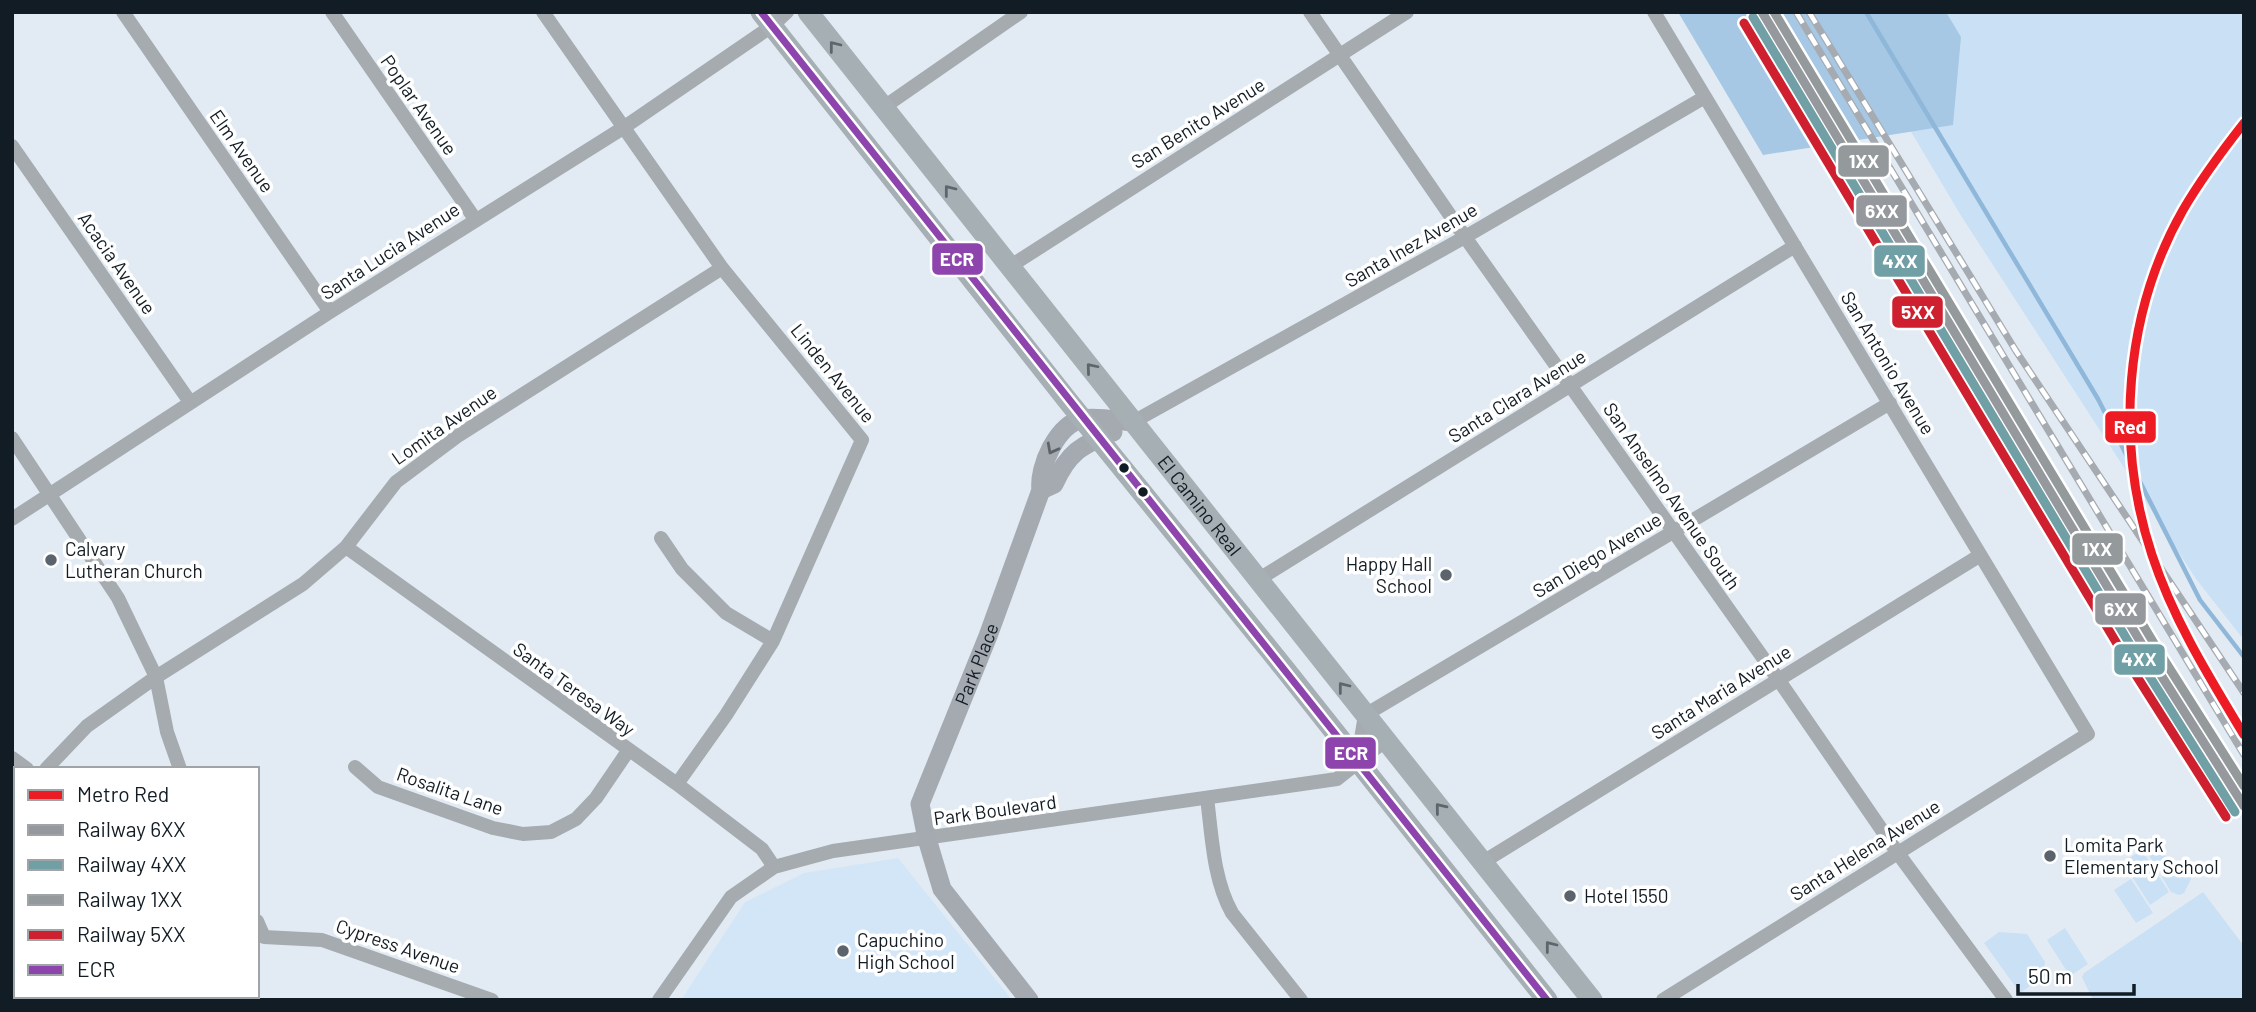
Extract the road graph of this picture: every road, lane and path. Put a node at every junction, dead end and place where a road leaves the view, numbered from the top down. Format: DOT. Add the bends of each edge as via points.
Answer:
graph roads {
  1 [pos="122,12"];
  2 [pos="331,12"];
  3 [pos="543,12"];
  4 [pos="808,12"];
  5 [pos="1021,12"];
  6 [pos="1310,12"];
  7 [pos="1407,12"];
  8 [pos="1654,12"];
  9 [pos="773,17"];
  10 [pos="1340,56"];
  11 [pos="1705,97"];
  12 [pos="884,107"];
  13 [pos="623,128"];
  14 [pos="12,146"];
  15 [pos="475,219"];
  16 [pos="1465,237"];
  17 [pos="1795,246"];
  18 [pos="1009,267"];
  19 [pos="722,268"];
  20 [pos="330,312"];
  21 [pos="1570,386"];
  22 [pos="190,402"];
  23 [pos="1890,403"];
  24 [pos="1082,419"];
  25 [pos="1133,422"];
  26 [pos="12,438"];
  27 [pos="1099,438"];
  28 [pos="1041,490"];
  29 [pos="50,492"];
  30 [pos="12,519"];
  31 [pos="1674,531"];
  32 [pos="661,538"];
  33 [pos="346,547"];
  34 [pos="1979,555"];
  35 [pos="1259,579"];
  36 [pos="773,641"];
  37 [pos="156,677"];
  38 [pos="1778,679"];
  39 [pos="1365,715"];
  40 [pos="2088,734"];
  41 [pos="1386,740"];
  42 [pos="628,751"];
  43 [pos="1357,763"];
  44 [pos="49,767"];
  45 [pos="179,767"];
  46 [pos="355,767"];
  47 [pos="677,784"];
  48 [pos="1207,798"];
  49 [pos="927,839"];
  50 [pos="1897,852"];
  51 [pos="1483,862"];
  52 [pos="774,867"];
  53 [pos="261,938"];
  54 [pos="492,1000"];
  55 [pos="659,1000"];
  56 [pos="1029,1000"];
  57 [pos="1301,1000"];
  58 [pos="1547,1000"];
  59 [pos="1592,1000"];
  60 [pos="1663,1000"];
  61 [pos="2006,1000"];
  1 -- 20 [label="street, Elm Avenue"];
  2 -- 15 [label="street, Poplar Avenue"];
  3 -- 13 [label="street, Linden Avenue"];
  12 -- 4 [label="main road, El Camino Real, one-way"];
  5 -- 12 [label="street"];
  6 -- 10 [label="street, San Anselmo Avenue South"];
  7 -- 10 [label="street, San Benito Avenue"];
  8 -- 11 [label="street, San Antonio Avenue"];
  9 -- 13 [label="street, Santa Lucia Avenue"];
  9 -- 24 [label="main road, El Camino Real"];
  10 -- 16 [label="street, San Anselmo Avenue South"];
  10 -- 18 [label="street, San Benito Avenue"];
  11 -- 16 [label="street, Santa Inez Avenue"];
  11 -- 17 [label="street, San Antonio Avenue"];
  18 -- 12 [label="main road, El Camino Real, one-way"];
  13 -- 15 [label="street, Santa Lucia Avenue"];
  13 -- 19 [label="street, Linden Avenue"];
  14 -- 22 [label="street, Acacia Avenue"];
  15 -- 20 [label="street, Santa Lucia Avenue"];
  16 -- 21 [label="street, San Anselmo Avenue South"];
  16 -- 25 [label="street, Santa Inez Avenue"];
  17 -- 21 [label="street, Santa Clara Avenue"];
  17 -- 23 [label="street, San Antonio Avenue"];
  25 -- 18 [label="main road, El Camino Real, one-way"];
  19 -- 33 [label="street, Lomita Avenue" via="557,372 396,482"];
  19 -- 36 [label="street, Linden Avenue" via="862,440"];
  20 -- 22 [label="street, Santa Lucia Avenue"];
  21 -- 31 [label="street, San Anselmo Avenue South"];
  21 -- 35 [label="street, Santa Clara Avenue"];
  22 -- 29 [label="street, Santa Lucia Avenue"];
  23 -- 31 [label="street, San Diego Avenue"];
  23 -- 34 [label="street, San Antonio Avenue"];
  24 -- 25 [label="main road"];
  24 -- 27 [label="main road, El Camino Real"];
  24 -- 28 [label="main road, Park Place, one-way" via="1052,445 1039,477"];
  25 -- 27 [label="main road, Park Place"];
  25 -- 35 [label="main road, El Camino Real"];
  26 -- 29 [label="street"];
  27 -- 28 [label="main road, Park Place" via="1070,455 1054,484"];
  27 -- 43 [label="main road, El Camino Real"];
  28 -- 49 [label="main road, Park Place" via="920,804"];
  29 -- 30 [label="street, Santa Lucia Avenue"];
  29 -- 37 [label="street" via="118,598"];
  31 -- 38 [label="street, San Anselmo Avenue South"];
  31 -- 39 [label="street, San Diego Avenue"];
  32 -- 36 [label="street" via="682,569 726,613"];
  33 -- 37 [label="street, Lomita Avenue" via="303,584"];
  33 -- 42 [label="street, Santa Teresa Way"];
  34 -- 38 [label="street, Santa Maria Avenue"];
  34 -- 40 [label="street, San Antonio Avenue"];
  39 -- 35 [label="main road, El Camino Real, one-way"];
  36 -- 47 [label="street, Linden Avenue"];
  37 -- 44 [label="street, Lomita Avenue" via="87,726"];
  37 -- 45 [label="street"];
  38 -- 50 [label="street, San Anselmo Avenue South"];
  38 -- 51 [label="street, Santa Maria Avenue"];
  39 -- 41 [label="main road, El Camino Real"];
  39 -- 43 [label="street"];
  40 -- 50 [label="street, Santa Helena Avenue"];
  41 -- 43 [label="street, Park Boulevard"];
  51 -- 41 [label="main road, El Camino Real, one-way"];
  42 -- 46 [label="street, Rosalita Lane" via="576,819 551,832 523,834 378,787"];
  42 -- 47 [label="street, Santa Teresa Way"];
  43 -- 48 [label="street, Park Boulevard" via="1337,779"];
  43 -- 58 [label="main road, El Camino Real"];
  47 -- 52 [label="street, Santa Teresa Way" via="762,849"];
  48 -- 49 [label="street, Park Boulevard"];
  48 -- 57 [label="street" via="1224,898"];
  49 -- 52 [label="street, Park Boulevard" via="833,851"];
  49 -- 56 [label="main road, Park Place" via="942,889"];
  50 -- 60 [label="street, Santa Helena Avenue"];
  50 -- 61 [label="street, San Anselmo Avenue South"];
  59 -- 51 [label="main road, El Camino Real, one-way"];
  52 -- 55 [label="street, Park Boulevard" via="732,897"];
  53 -- 54 [label="street, Cypress Avenue" via="322,940"];
}
